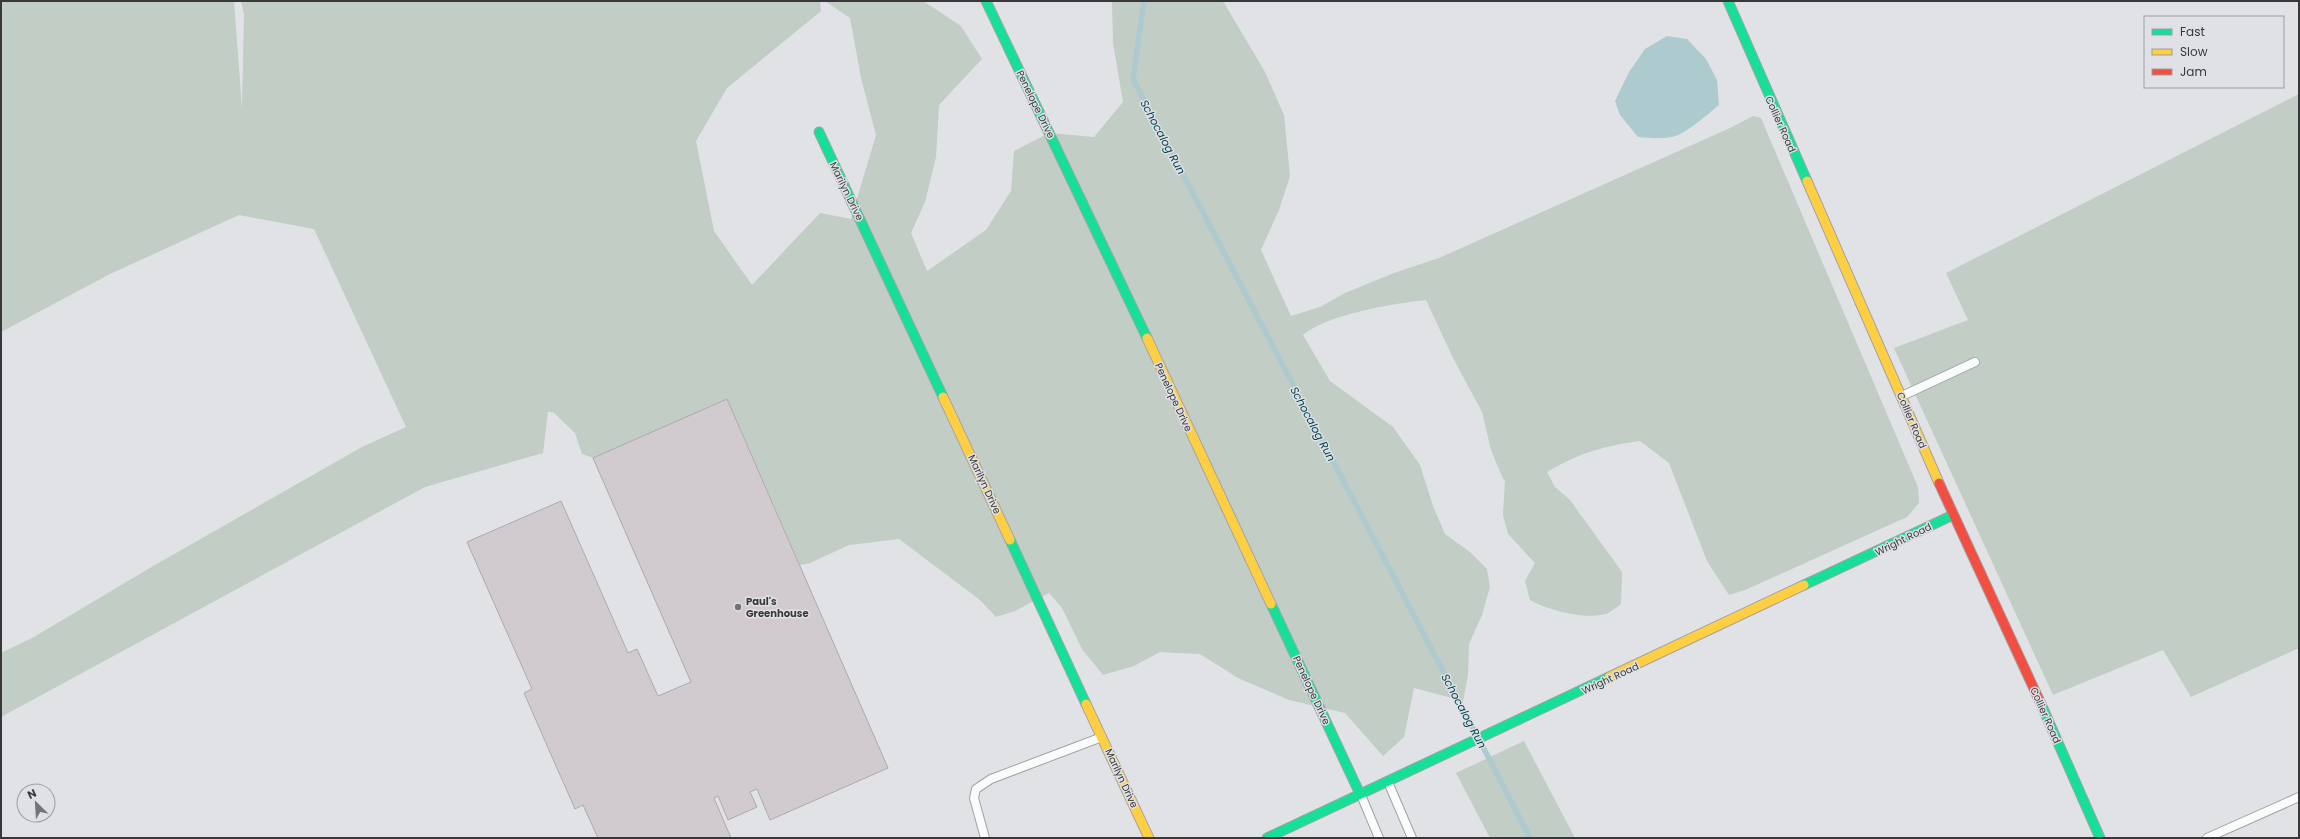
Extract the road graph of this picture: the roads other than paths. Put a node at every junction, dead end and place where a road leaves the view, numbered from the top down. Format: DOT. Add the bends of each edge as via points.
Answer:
graph roads {
  1 [pos="986,1"];
  2 [pos="1728,1"];
  3 [pos="819,132"];
  4 [pos="1975,362"];
  5 [pos="1902,396"];
  6 [pos="1953,515"];
  7 [pos="1103,737"];
  8 [pos="1388,781"];
  9 [pos="1360,794"];
  10 [pos="2299,797"];
  11 [pos="985,838"];
  12 [pos="1149,838"];
  13 [pos="1266,838"];
  14 [pos="1379,838"];
  15 [pos="1412,838"];
  16 [pos="2100,838"];
  17 [pos="2208,838"];
  1 -- 9 [label="street, Penelope Drive" via="1095,226"];
  2 -- 5 [label="street, Collier Road"];
  3 -- 7 [label="street, Marilyn Drive"];
  4 -- 5 [label="lane"];
  5 -- 6 [label="street, Collier Road"];
  6 -- 8 [label="street, Wright Road"];
  6 -- 16 [label="street, Collier Road"];
  7 -- 11 [label="lane" via="991,779 976,789 974,798"];
  7 -- 12 [label="street, Marilyn Drive"];
  8 -- 9 [label="street, Wright Road"];
  8 -- 15 [label="lane"];
  9 -- 13 [label="street, Wright Road"];
  9 -- 14 [label="lane"];
  10 -- 17 [label="lane"];
}
